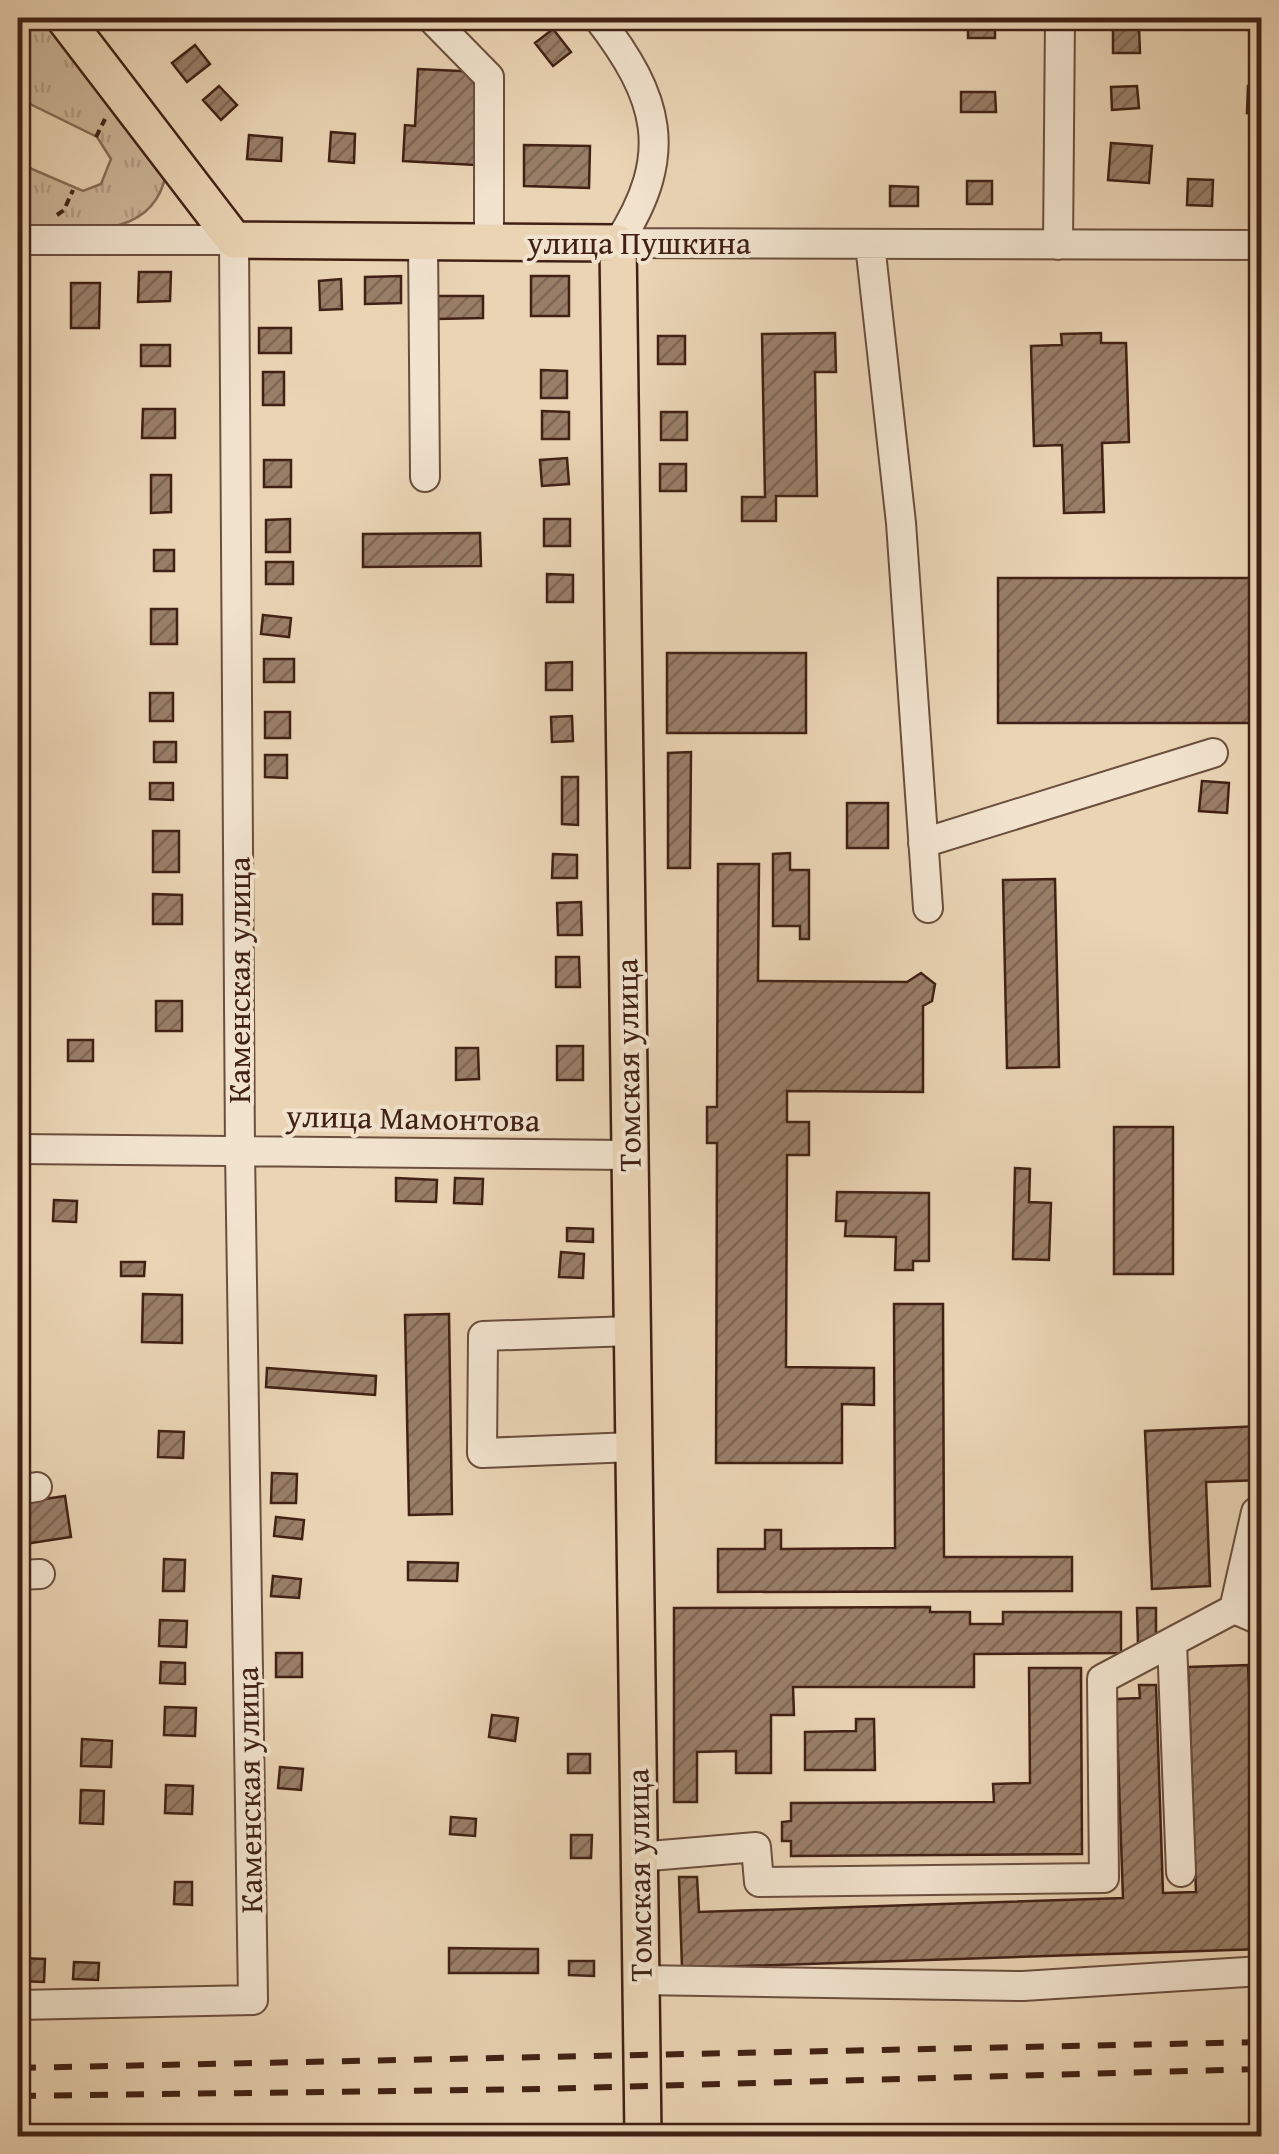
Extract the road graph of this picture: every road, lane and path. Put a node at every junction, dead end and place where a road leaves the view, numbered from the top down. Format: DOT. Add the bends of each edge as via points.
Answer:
graph roads {
  1 [pos="64,18"];
  2 [pos="431,18"];
  3 [pos="598,18"];
  4 [pos="1060,18"];
  5 [pos="73,190"];
  6 [pos="55,216"];
  7 [pos="18,240"];
  8 [pos="234,240"];
  9 [pos="422,242"];
  10 [pos="490,242"];
  11 [pos="618,243"];
  12 [pos="870,244"];
  13 [pos="1058,244"];
  14 [pos="1262,245"];
  15 [pos="425,477"];
  16 [pos="1213,754"];
  17 [pos="923,843"];
  18 [pos="928,908"];
  19 [pos="18,1149"];
  20 [pos="240,1152"];
  21 [pos="629,1155"];
  22 [pos="632,1330"];
  23 [pos="633,1446"];
  24 [pos="1256,1512"];
  25 [pos="1234,1609"];
  26 [pos="1262,1621"];
  27 [pos="1172,1642"];
  28 [pos="638,1857"];
  29 [pos="1181,1872"];
  30 [pos="1262,1971"];
  31 [pos="640,1980"];
  32 [pos="18,2005"];
  33 [pos="643,2136"];
  1 -- 8 [label="main road"];
  2 -- 10 [label="street" via="489,77"];
  3 -- 11 [label="street" via="630,59 657,123 642,207"];
  4 -- 13 [label="street"];
  5 -- 6 [label="path"];
  7 -- 8 [label="street, улица Пушкина"];
  8 -- 9 [label="main road, улица Пушкина"];
  8 -- 20 [label="street, Каменская улица"];
  9 -- 10 [label="main road, улица Пушкина"];
  9 -- 15 [label="street"];
  10 -- 11 [label="main road, улица Пушкина"];
  11 -- 12 [label="street, улица Пушкина"];
  11 -- 21 [label="main road, Томская улица"];
  12 -- 13 [label="street, улица Пушкина"];
  12 -- 17 [label="street" via="901,523"];
  13 -- 14 [label="street, улица Пушкина"];
  16 -- 17 [label="street"];
  17 -- 18 [label="street"];
  19 -- 20 [label="street, улица Мамонтова"];
  20 -- 21 [label="street, улица Мамонтова"];
  20 -- 32 [label="street, Каменская улица" via="252,2000"];
  21 -- 22 [label="main road, Томская улица"];
  22 -- 23 [label="main road, Томская улица"];
  22 -- 23 [label="street" via="483,1336 482,1453"];
  23 -- 28 [label="main road, Томская улица"];
  24 -- 25 [label="street"];
  25 -- 26 [label="street"];
  25 -- 27 [label="street"];
  27 -- 28 [label="street" via="1102,1680 1104,1878 759,1882 756,1848"];
  27 -- 29 [label="street"];
  28 -- 31 [label="main road, Томская улица"];
  30 -- 31 [label="street" via="1023,1986"];
  31 -- 33 [label="main road, Томская улица"];
}
